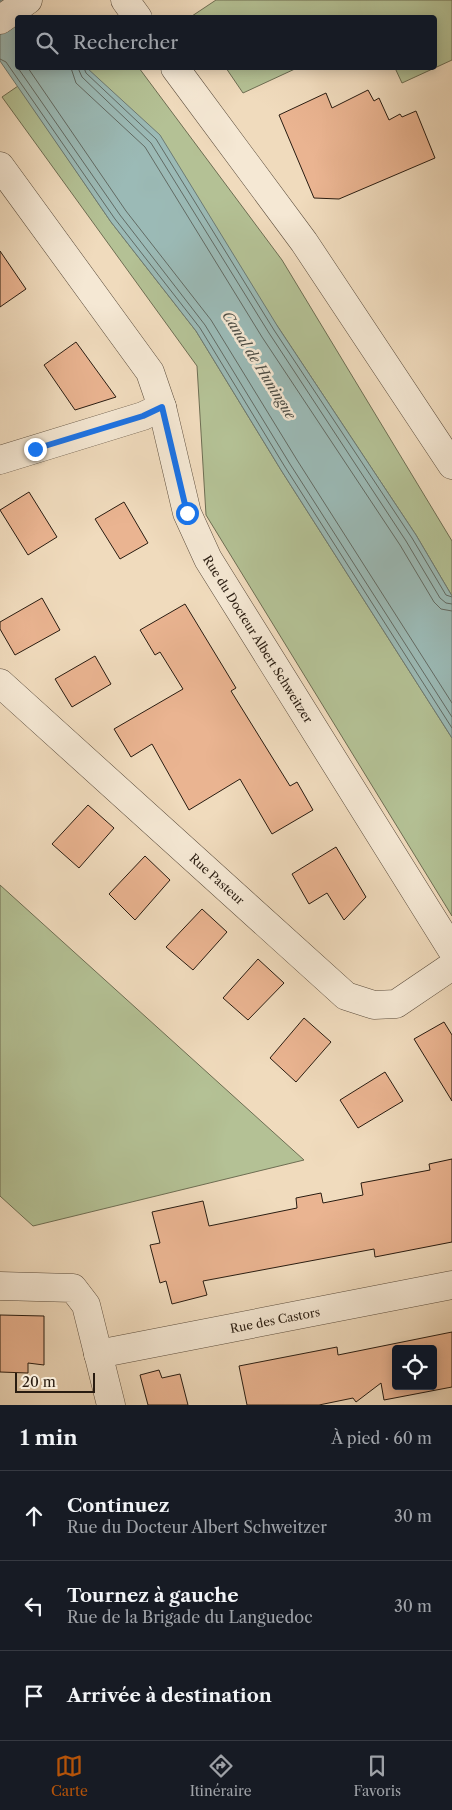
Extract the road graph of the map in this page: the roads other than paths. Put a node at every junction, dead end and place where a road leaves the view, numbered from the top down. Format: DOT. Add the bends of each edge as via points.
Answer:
graph roads {
  1 [pos="28,0"];
  2 [pos="126,0"];
  3 [pos="136,15"];
  4 [pos="0,20"];
  5 [pos="176,70"];
  6 [pos="0,166"];
  7 [pos="162,407"];
  8 [pos="0,460"];
  9 [pos="452,465"];
  10 [pos="0,683"];
  11 [pos="452,950"];
  12 [pos="452,966"];
  13 [pos="0,1286"];
  14 [pos="452,1286"];
  15 [pos="98,1354"];
  16 [pos="111,1405"];
  1 -- 4 [label="street"];
  2 -- 3 [label="street"];
  5 -- 9 [label="street" via="304,242"];
  6 -- 7 [label="street, Rue du Docteur Albert Schweitzer" via="150,372"];
  7 -- 8 [label="street" via="143,416"];
  7 -- 11 [label="street, Rue du Docteur Albert Schweitzer" via="187,513 208,559"];
  10 -- 12 [label="street, Rue Pasteur" via="346,996 374,1005 396,1004"];
  13 -- 15 [label="street" via="73,1288 86,1305"];
  14 -- 15 [label="street, Rue des Castors"];
  15 -- 16 [label="street"];
}
